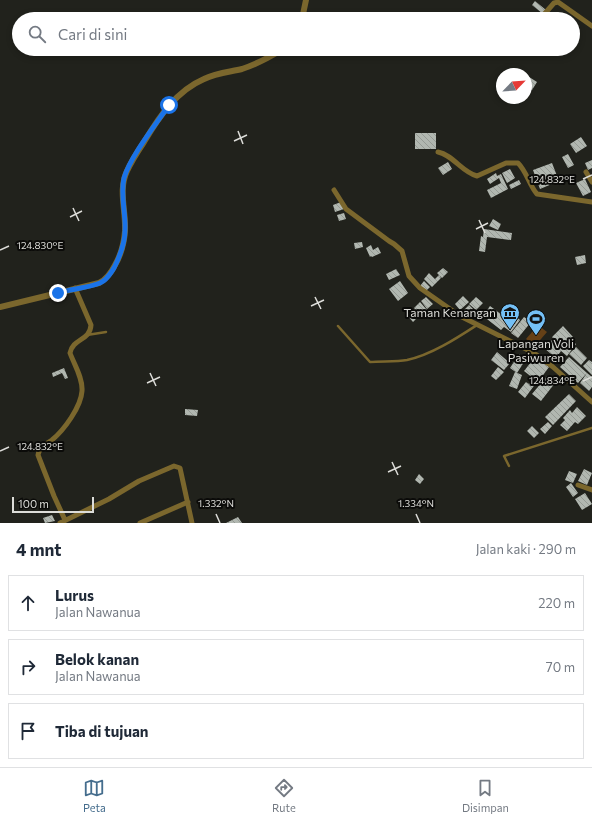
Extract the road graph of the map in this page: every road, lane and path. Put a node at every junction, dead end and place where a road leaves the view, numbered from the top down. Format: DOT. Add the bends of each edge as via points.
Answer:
graph roads {
  1 [pos="306,0"];
  2 [pos="303,12"];
  3 [pos="546,12"];
  4 [pos="572,12"];
  5 [pos="580,18"];
  6 [pos="592,26"];
  7 [pos="272,56"];
  8 [pos="438,152"];
  9 [pos="586,172"];
  10 [pos="592,182"];
  11 [pos="334,190"];
  12 [pos="592,202"];
  13 [pos="75,288"];
  14 [pos="0,307"];
  15 [pos="477,325"];
  16 [pos="338,326"];
  17 [pos="106,332"];
  18 [pos="87,335"];
  19 [pos="592,402"];
  20 [pos="592,428"];
  21 [pos="509,466"];
  22 [pos="578,485"];
  23 [pos="592,490"];
  24 [pos="188,502"];
  25 [pos="63,522"];
  26 [pos="140,523"];
  27 [pos="192,523"];
  1 -- 2 [label="street"];
  3 -- 4 [label="street" via="554,2 558,2"];
  5 -- 6 [label="street"];
  7 -- 13 [label="street" via="189,86 169,105 147,136 125,176 125,230 120,257 106,279"];
  8 -- 12 [label="street" via="477,176 506,163 518,163 537,194"];
  9 -- 10 [label="street"];
  11 -- 15 [label="street" via="346,209 402,251 409,276 420,288"];
  13 -- 14 [label="street"];
  13 -- 18 [label="street" via="91,325 91,331"];
  15 -- 16 [label="lane" via="435,349 407,360 370,362"];
  15 -- 19 [label="street" via="534,353"];
  17 -- 18 [label="lane"];
  18 -- 25 [label="street" via="73,346 70,352 81,384 80,399 63,429 39,451 38,455"];
  20 -- 21 [label="lane" via="504,456"];
  22 -- 23 [label="street"];
  24 -- 25 [label="street" via="180,468 174,466 139,481"];
  24 -- 26 [label="street"];
  24 -- 27 [label="street"];
}
